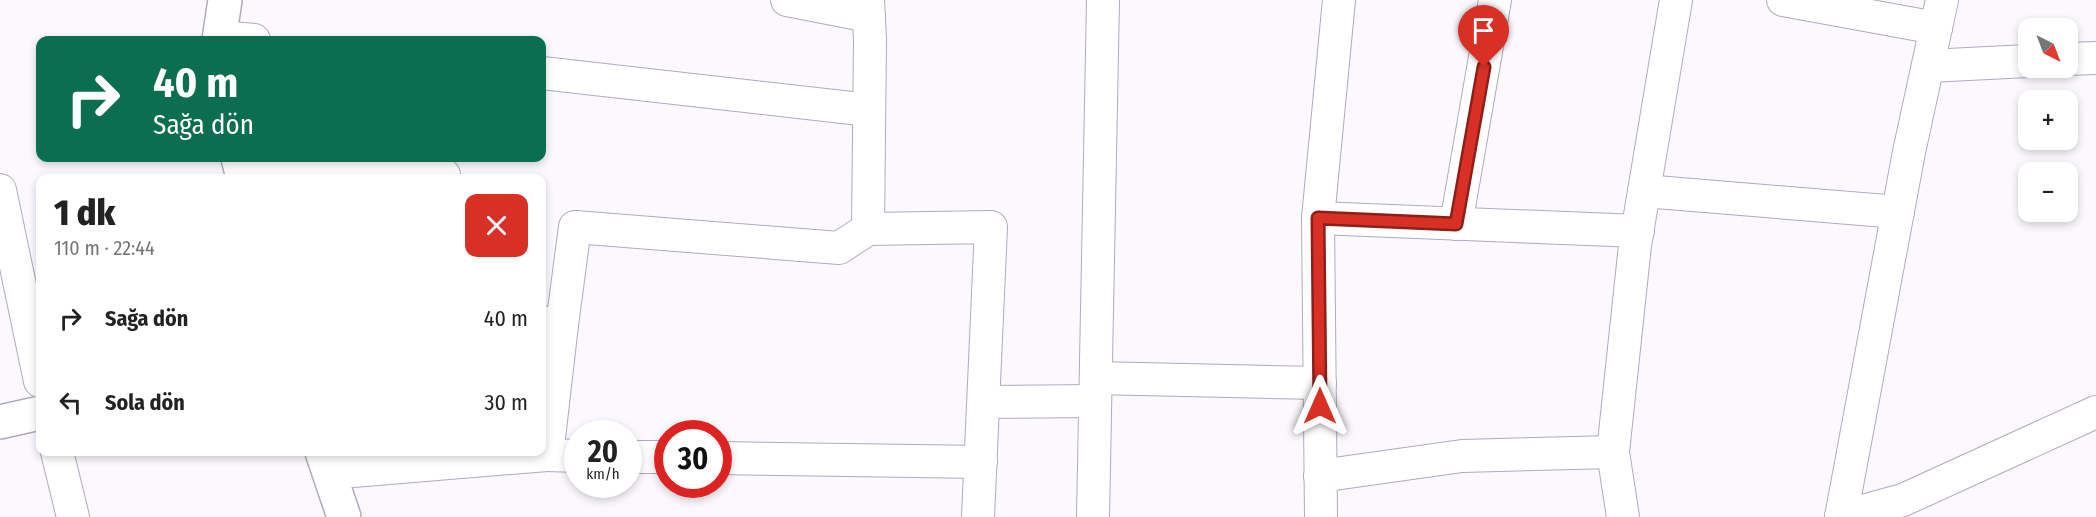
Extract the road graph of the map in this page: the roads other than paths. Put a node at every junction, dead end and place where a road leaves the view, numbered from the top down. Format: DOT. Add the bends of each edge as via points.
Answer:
graph roads {
  1 [pos="225,0"];
  2 [pos="787,0"];
  3 [pos="1103,0"];
  4 [pos="1339,0"];
  5 [pos="1495,0"];
  6 [pos="1676,0"];
  7 [pos="1783,0"];
  8 [pos="868,8"];
  9 [pos="1939,14"];
  10 [pos="219,36"];
  11 [pos="2096,58"];
  12 [pos="2078,59"];
  13 [pos="2018,62"];
  14 [pos="1928,66"];
  15 [pos="546,73"];
  16 [pos="869,110"];
  17 [pos="286,162"];
  18 [pos="432,174"];
  19 [pos="0,190"];
  20 [pos="1644,191"];
  21 [pos="1898,212"];
  22 [pos="1318,218"];
  23 [pos="1456,224"];
  24 [pos="868,229"];
  25 [pos="1638,231"];
  26 [pos="552,323"];
  27 [pos="36,362"];
  28 [pos="1320,383"];
  29 [pos="1096,390"];
  30 [pos="984,402"];
  31 [pos="2096,412"];
  32 [pos="36,414"];
  33 [pos="0,422"];
  34 [pos="2051,432"];
  35 [pos="2096,437"];
  36 [pos="1613,452"];
  37 [pos="58,456"];
  38 [pos="562,456"];
  39 [pos="732,458"];
  40 [pos="326,462"];
  41 [pos="981,462"];
  42 [pos="1320,476"];
  43 [pos="73,517"];
  44 [pos="344,517"];
  45 [pos="978,517"];
  46 [pos="1093,517"];
  47 [pos="1321,517"];
  48 [pos="1623,517"];
  49 [pos="1841,517"];
  1 -- 10 [label="main road"];
  2 -- 8 [label="street"];
  3 -- 29 [label="street"];
  4 -- 22 [label="street"];
  5 -- 23 [label="street"];
  6 -- 20 [label="street"];
  7 -- 9 [label="street"];
  8 -- 16 [label="street"];
  9 -- 14 [label="street"];
  11 -- 12 [label="street"];
  13 -- 14 [label="street"];
  14 -- 21 [label="street"];
  15 -- 16 [label="street"];
  16 -- 24 [label="street"];
  17 -- 18 [label="street"];
  19 -- 27 [label="street"];
  20 -- 21 [label="street"];
  20 -- 25 [label="street"];
  21 -- 49 [label="street"];
  22 -- 23 [label="street"];
  22 -- 28 [label="street"];
  23 -- 25 [label="street"];
  24 -- 26 [label="street" via="839,248 575,227"];
  24 -- 30 [label="street" via="991,226"];
  25 -- 36 [label="street"];
  26 -- 38 [label="street"];
  28 -- 29 [label="street"];
  28 -- 42 [label="street"];
  29 -- 30 [label="street"];
  29 -- 46 [label="street"];
  30 -- 41 [label="street"];
  31 -- 34 [label="street"];
  32 -- 33 [label="main road"];
  34 -- 35 [label="street"];
  34 -- 49 [label="street" via="1903,500"];
  36 -- 42 [label="street" via="1462,456"];
  36 -- 48 [label="street"];
  37 -- 43 [label="street"];
  38 -- 40 [label="street"];
  39 -- 41 [label="street"];
  40 -- 44 [label="main road"];
  41 -- 45 [label="street"];
  42 -- 47 [label="street"];
}
